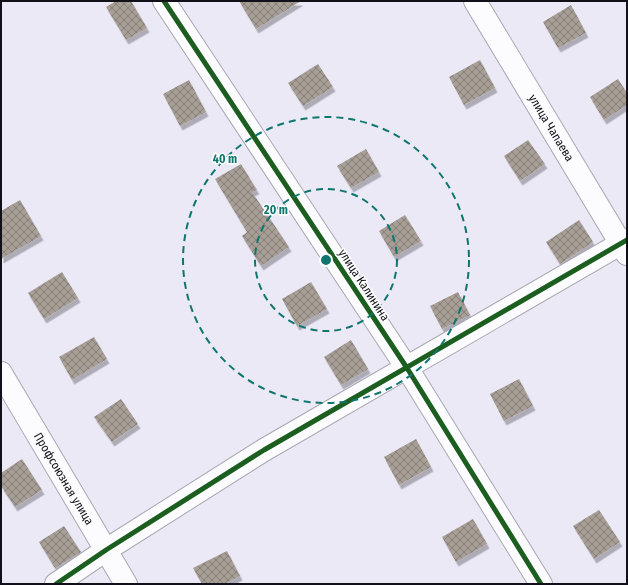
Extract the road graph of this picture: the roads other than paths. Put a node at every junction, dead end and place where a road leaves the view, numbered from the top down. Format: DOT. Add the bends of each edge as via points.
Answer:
graph roads {
  1 [pos="164,1"];
  2 [pos="475,1"];
  3 [pos="625,246"];
  4 [pos="407,368"];
  5 [pos="1,373"];
  6 [pos="106,550"];
  7 [pos="56,584"];
  8 [pos="126,584"];
  9 [pos="540,584"];
  1 -- 4 [label="street, улица Калинина"];
  2 -- 3 [label="street, улица Чапаева"];
  3 -- 4 [label="street"];
  4 -- 6 [label="street" via="264,450"];
  4 -- 9 [label="street, улица Калинина"];
  5 -- 6 [label="street, Профсоюзная улица"];
  6 -- 7 [label="street"];
  6 -- 8 [label="street, Профсоюзная улица"];
}
